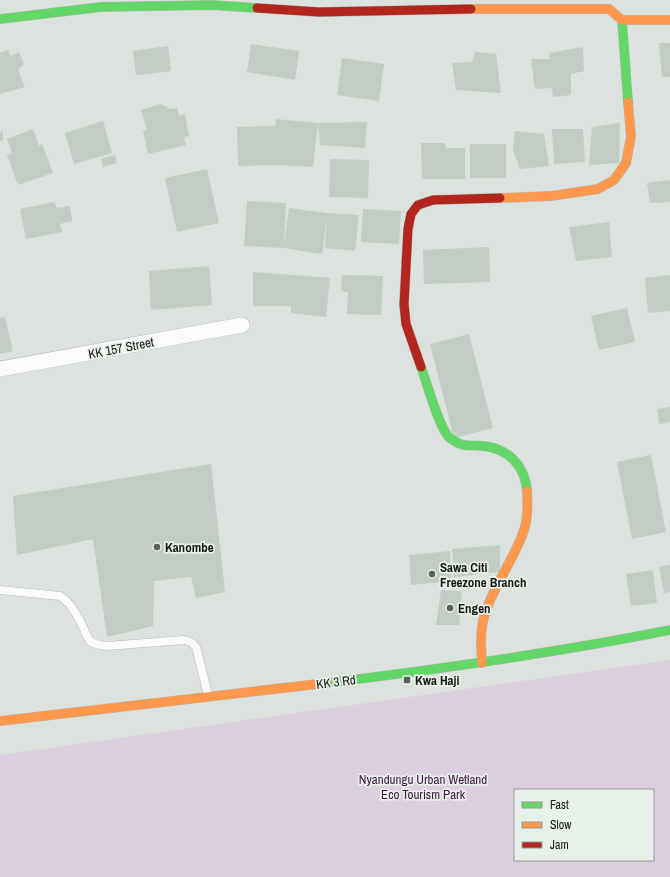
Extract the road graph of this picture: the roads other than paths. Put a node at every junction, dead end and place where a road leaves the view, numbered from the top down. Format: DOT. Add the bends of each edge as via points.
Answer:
graph roads {
  1 [pos="212,2"];
  2 [pos="608,5"];
  3 [pos="0,19"];
  4 [pos="622,20"];
  5 [pos="670,20"];
  6 [pos="242,325"];
  7 [pos="0,369"];
  8 [pos="0,590"];
  9 [pos="670,630"];
  10 [pos="482,663"];
  11 [pos="208,698"];
  12 [pos="0,721"];
  1 -- 2 [label="main road" via="319,12"];
  1 -- 3 [label="main road" via="101,6"];
  2 -- 4 [label="main road"];
  4 -- 5 [label="main road"];
  4 -- 10 [label="main road" via="631,136 626,163 614,180 598,189 551,196 434,200 418,204 411,214 404,304 406,324 441,422 448,437 463,446 484,446 504,451 518,463 526,481 528,508 523,533 484,617"];
  6 -- 7 [label="street, KK 157 Street"];
  8 -- 11 [label="lane" via="60,596 74,609 88,638 97,645 184,640 192,642 196,647"];
  9 -- 10 [label="main road, KK 3 Rd"];
  10 -- 11 [label="main road, KK 3 Rd"];
  11 -- 12 [label="main road, KK 3 Rd"];
}
